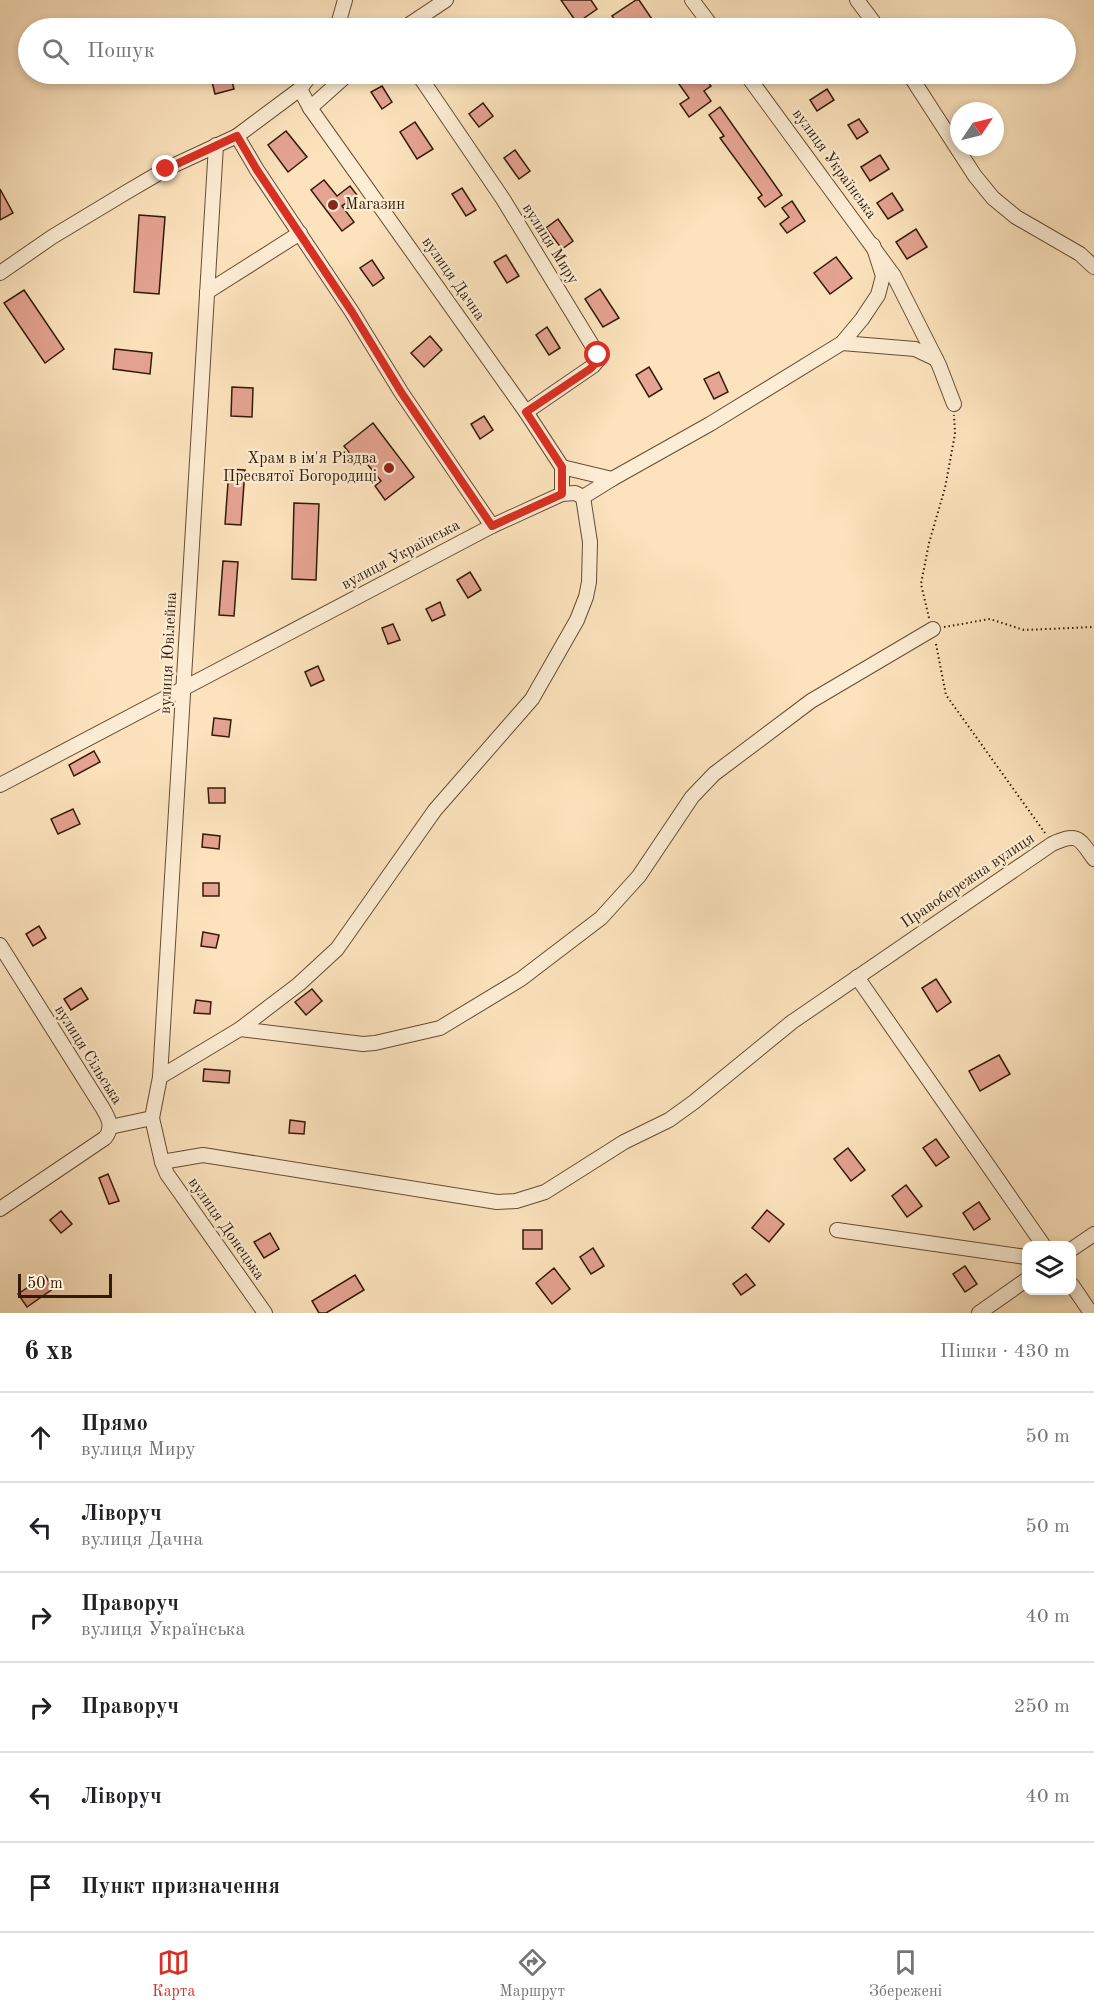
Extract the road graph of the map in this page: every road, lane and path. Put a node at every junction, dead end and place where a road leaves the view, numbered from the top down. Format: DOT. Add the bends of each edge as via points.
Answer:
graph roads {
  1 [pos="345,0"];
  2 [pos="446,0"];
  3 [pos="692,0"];
  4 [pos="857,0"];
  5 [pos="340,18"];
  6 [pos="419,18"];
  7 [pos="706,18"];
  8 [pos="870,18"];
  9 [pos="304,84"];
  10 [pos="337,84"];
  11 [pos="425,84"];
  12 [pos="753,84"];
  13 [pos="915,84"];
  14 [pos="300,89"];
  15 [pos="310,108"];
  16 [pos="237,136"];
  17 [pos="216,145"];
  18 [pos="300,233"];
  19 [pos="873,245"];
  20 [pos="1094,267"];
  21 [pos="0,273"];
  22 [pos="207,292"];
  23 [pos="921,328"];
  24 [pos="842,344"];
  25 [pos="897,347"];
  26 [pos="936,359"];
  27 [pos="954,404"];
  28 [pos="526,412"];
  29 [pos="562,467"];
  30 [pos="612,478"];
  31 [pos="562,494"];
  32 [pos="583,497"];
  33 [pos="492,526"];
  34 [pos="1094,627"];
  35 [pos="933,629"];
  36 [pos="183,688"];
  37 [pos="0,785"];
  38 [pos="1052,844"];
  39 [pos="1094,859"];
  40 [pos="0,945"];
  41 [pos="857,977"];
  42 [pos="240,1029"];
  43 [pos="160,1077"];
  44 [pos="152,1118"];
  45 [pos="110,1127"];
  46 [pos="162,1162"];
  47 [pos="0,1209"];
  48 [pos="837,1230"];
  49 [pos="1094,1234"];
  50 [pos="1041,1241"];
  51 [pos="1076,1246"];
  52 [pos="1022,1256"];
  53 [pos="1022,1283"];
  54 [pos="1076,1292"];
  55 [pos="265,1313"];
  56 [pos="979,1313"];
  57 [pos="1091,1313"];
  1 -- 5 [label="street"];
  2 -- 6 [label="street"];
  3 -- 7 [label="street"];
  4 -- 8 [label="street"];
  9 -- 14 [label="street"];
  10 -- 15 [label="street"];
  11 -- 28 [label="street, вулиця Миру" via="502,199 598,355 590,369"];
  12 -- 19 [label="street, вулиця Українська"];
  13 -- 20 [label="street" via="993,198"];
  14 -- 15 [label="street, вулиця Дачна"];
  14 -- 16 [label="street"];
  15 -- 28 [label="street, вулиця Дачна"];
  16 -- 17 [label="street"];
  16 -- 18 [label="street"];
  17 -- 21 [label="street" via="124,193"];
  17 -- 22 [label="street, вулиця Ювілейна"];
  18 -- 22 [label="street"];
  18 -- 33 [label="street"];
  19 -- 23 [label="street, вулиця Українська"];
  19 -- 24 [label="street, вулиця Українська" via="883,276 878,295"];
  22 -- 36 [label="street, вулиця Ювілейна"];
  23 -- 25 [label="street"];
  23 -- 26 [label="street, вулиця Українська"];
  24 -- 25 [label="street"];
  24 -- 30 [label="street, вулиця Українська"];
  25 -- 26 [label="street" via="915,349"];
  26 -- 27 [label="street, вулиця Українська"];
  27 -- 35 [label="path" via="956,434 921,584"];
  28 -- 29 [label="street, вулиця Дачна"];
  29 -- 30 [label="street"];
  29 -- 31 [label="street"];
  30 -- 32 [label="street, вулиця Українська"];
  31 -- 32 [label="street"];
  31 -- 33 [label="street, вулиця Українська"];
  32 -- 42 [label="street" via="590,542 586,597 532,699 435,810 337,949"];
  33 -- 36 [label="street, вулиця Українська"];
  34 -- 35 [label="path" via="1024,630 990,619"];
  35 -- 38 [label="path" via="946,695"];
  35 -- 42 [label="street" via="811,701 714,774 692,797 639,876 601,918 521,979 440,1028 363,1044"];
  36 -- 37 [label="street, вулиця Українська"];
  36 -- 43 [label="street, вулиця Ювілейна"];
  38 -- 39 [label="street, Правобережна вулиця" via="1073,836"];
  38 -- 41 [label="street, Правобережна вулиця"];
  40 -- 45 [label="street, вулиця Сільська" via="102,1107"];
  41 -- 46 [label="street, Правобережна вулиця" via="792,1022 669,1120 624,1142 545,1192 516,1201 497,1202 203,1155"];
  41 -- 50 [label="street"];
  42 -- 43 [label="street"];
  43 -- 44 [label="street, вулиця Ювілейна"];
  44 -- 45 [label="street"];
  44 -- 46 [label="street, вулиця Ювілейна"];
  45 -- 47 [label="street, вулиця Сільська" via="105,1138"];
  46 -- 55 [label="street, вулиця Донецька"];
  48 -- 52 [label="street"];
  49 -- 51 [label="street"];
  53 -- 56 [label="street"];
  54 -- 57 [label="street"];
}
